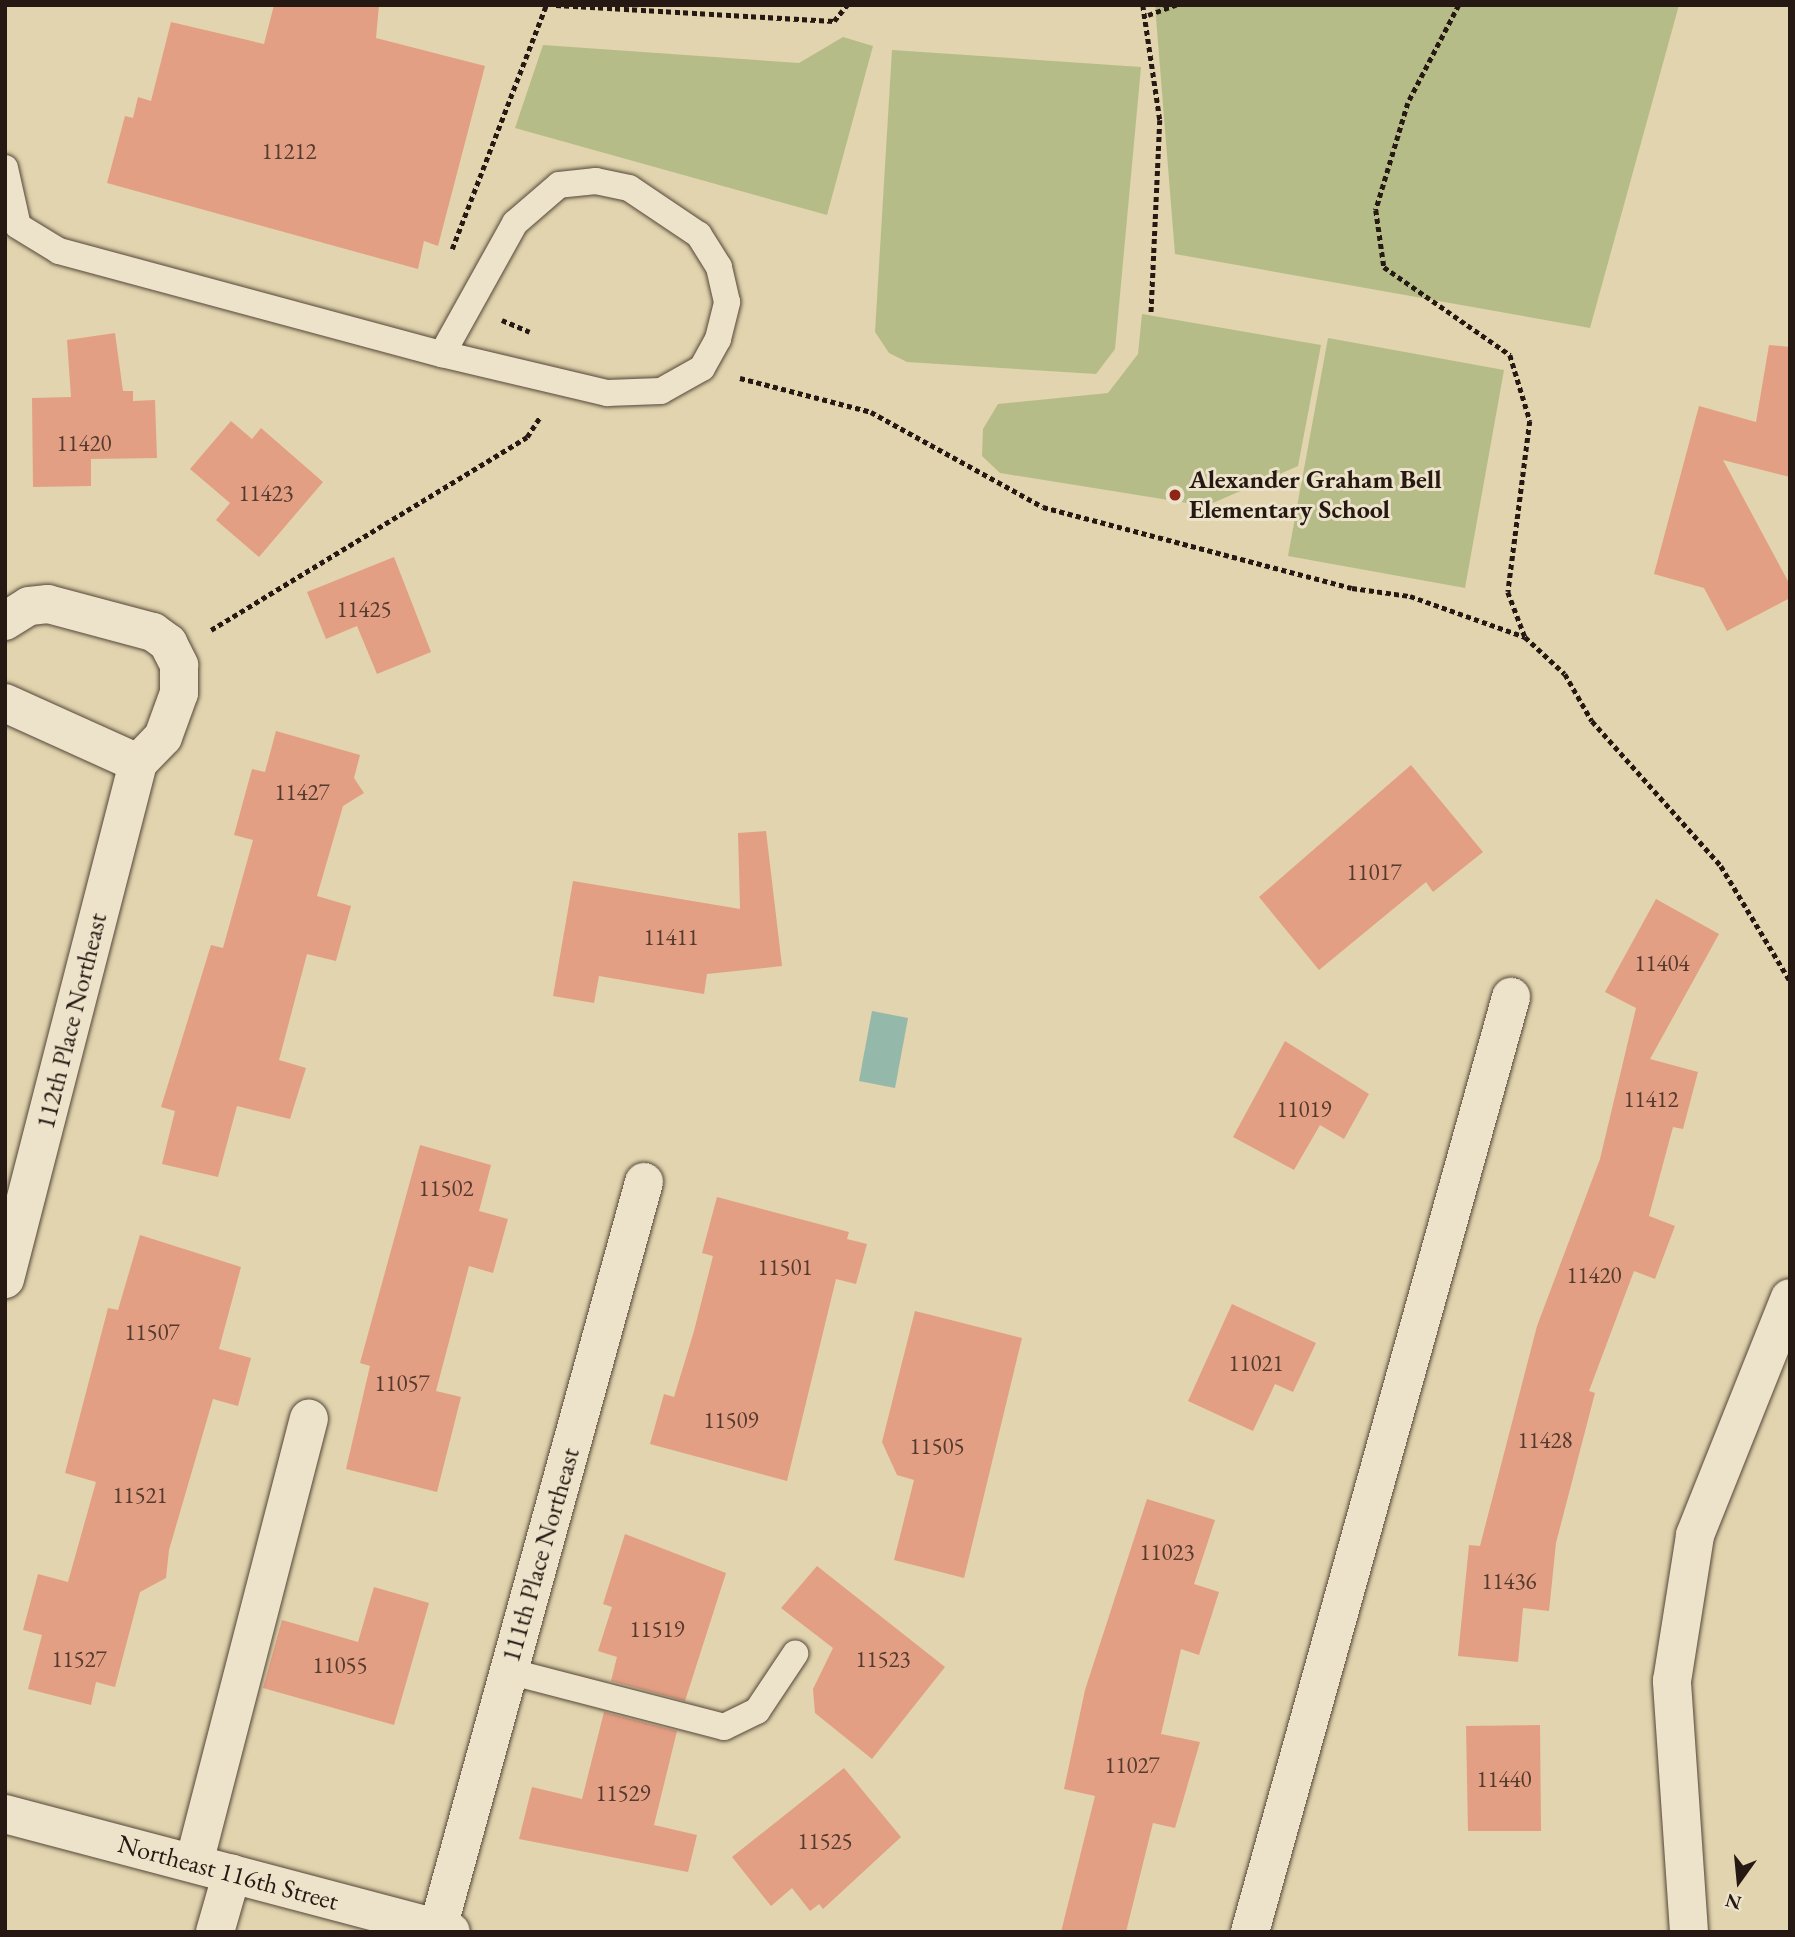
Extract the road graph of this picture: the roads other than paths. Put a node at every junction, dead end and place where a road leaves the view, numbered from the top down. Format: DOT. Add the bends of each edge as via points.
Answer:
graph roads {
  1 [pos="5,168"];
  2 [pos="442,354"];
  3 [pos="5,621"];
  4 [pos="5,702"];
  5 [pos="138,762"];
  6 [pos="1511,997"];
  7 [pos="644,1182"];
  8 [pos="5,1279"];
  9 [pos="1790,1298"];
  10 [pos="309,1419"];
  11 [pos="795,1654"];
  12 [pos="508,1671"];
  13 [pos="5,1814"];
  14 [pos="194,1863"];
  15 [pos="232,1873"];
  16 [pos="444,1930"];
  17 [pos="215,1932"];
  18 [pos="1250,1932"];
  19 [pos="1689,1932"];
  1 -- 2 [label="lane" via="18,226 59,251"];
  2 -- 2 [label="lane" via="607,393 661,391 702,368 718,340 727,302 719,267 699,235 629,188 596,181 559,185 536,199 515,223"];
  3 -- 5 [label="street" via="29,606 48,604 153,632 173,650 179,693 163,737"];
  4 -- 5 [label="street"];
  5 -- 8 [label="street, 112th Place Northeast"];
  6 -- 18 [label="street"];
  7 -- 12 [label="street, 111th Place Northeast"];
  9 -- 19 [label="street" via="1756,1371 1691,1562 1672,1681"];
  10 -- 14 [label="street"];
  11 -- 12 [label="lane" via="757,1711 724,1727"];
  12 -- 16 [label="street, 111th Place Northeast"];
  13 -- 14 [label="street, Northeast 116th Street"];
  14 -- 15 [label="street, Northeast 116th Street"];
  15 -- 16 [label="street, Northeast 116th Street"];
  15 -- 17 [label="street"];
}
